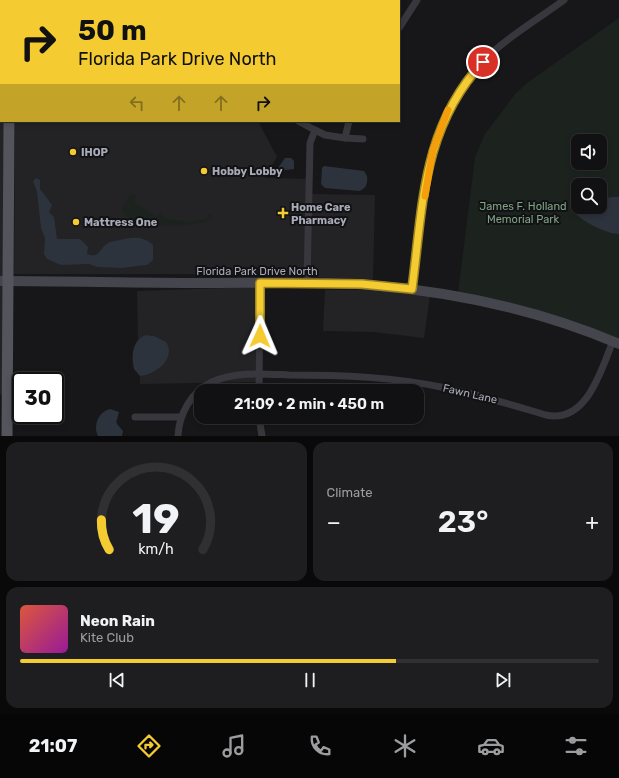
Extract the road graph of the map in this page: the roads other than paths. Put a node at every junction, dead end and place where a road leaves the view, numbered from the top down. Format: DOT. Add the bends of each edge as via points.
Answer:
graph roads {
  1 [pos="417,0"];
  2 [pos="564,0"];
  3 [pos="400,26"];
  4 [pos="9,122"];
  5 [pos="300,122"];
  6 [pos="349,122"];
  7 [pos="315,130"];
  8 [pos="345,138"];
  9 [pos="363,139"];
  10 [pos="4,281"];
  11 [pos="260,283"];
  12 [pos="307,284"];
  13 [pos="412,289"];
  14 [pos="616,343"];
  15 [pos="259,374"];
  16 [pos="259,384"];
  17 [pos="135,417"];
  18 [pos="181,418"];
  19 [pos="260,424"];
  20 [pos="7,436"];
  21 [pos="178,436"];
  22 [pos="262,436"];
  1 -- 3 [label="street"];
  2 -- 13 [label="street" via="490,55 463,86 449,109 436,138 430,163"];
  4 -- 10 [label="main road"];
  5 -- 7 [label="street"];
  6 -- 8 [label="street"];
  7 -- 8 [label="street" via="325,135"];
  7 -- 12 [label="street" via="308,152"];
  8 -- 9 [label="street"];
  10 -- 11 [label="street, Florida Park Drive North"];
  10 -- 20 [label="main road"];
  11 -- 12 [label="street, Florida Park Drive North"];
  11 -- 15 [label="street"];
  12 -- 13 [label="street, Florida Park Drive North" via="362,284"];
  13 -- 14 [label="street, Florida Park Drive North" via="477,300 538,315"];
  14 -- 15 [label="street, Fawn Lane" via="589,395 573,410 556,416 457,390 413,382 343,376"];
  15 -- 16 [label="street"];
  15 -- 18 [label="street, Fawn Lane" via="225,378 207,384 191,400"];
  17 -- 18 [label="street"];
  18 -- 21 [label="street, Fawn Lane"];
  19 -- 22 [label="street"];
}
